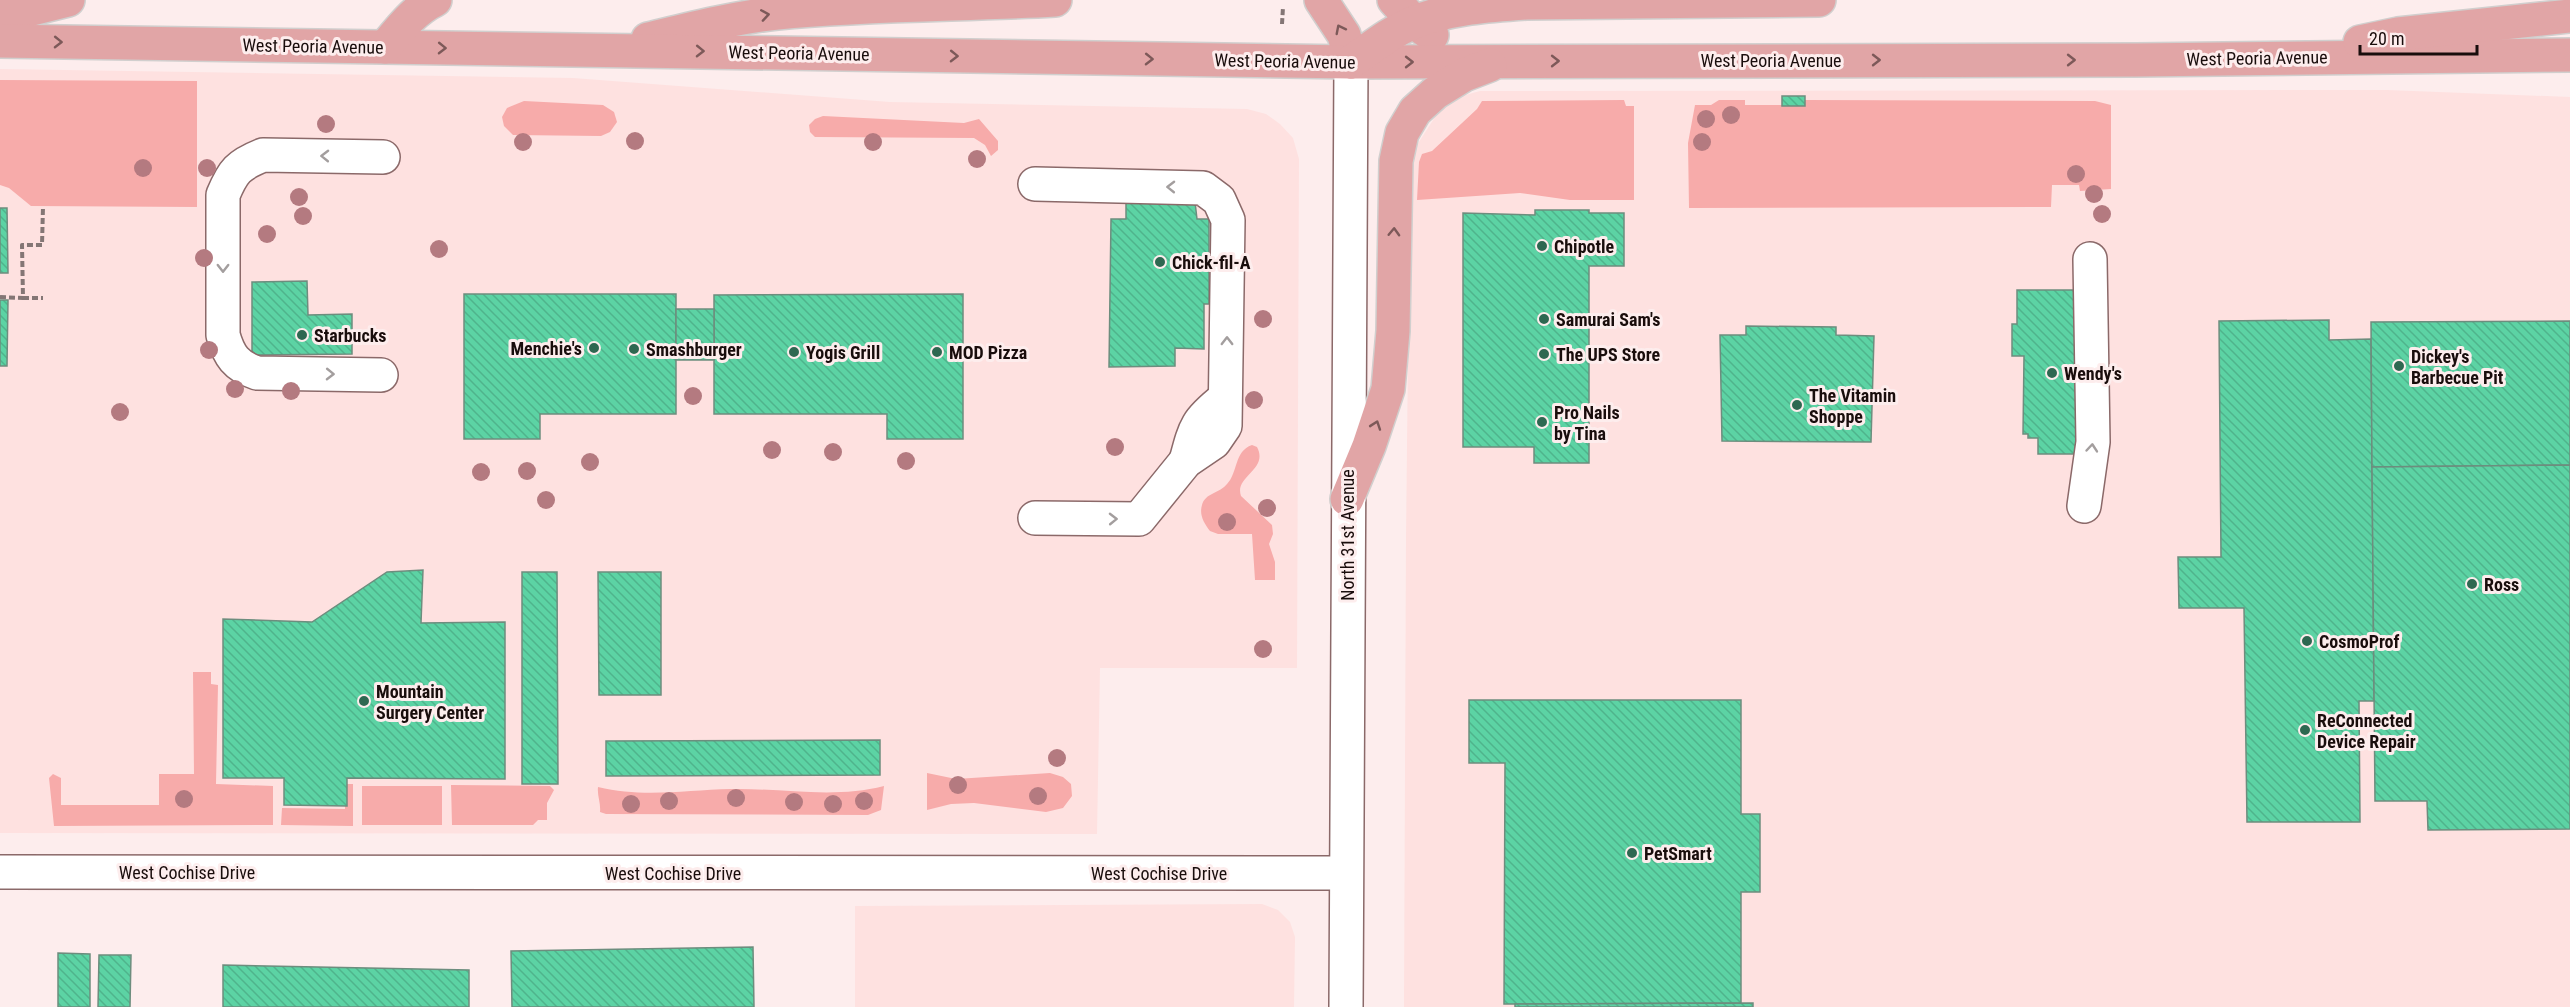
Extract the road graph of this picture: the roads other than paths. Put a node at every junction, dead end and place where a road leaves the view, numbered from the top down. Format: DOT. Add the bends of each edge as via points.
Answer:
graph roads {
  1 [pos="68,0"];
  2 [pos="435,0"];
  3 [pos="1055,0"];
  4 [pos="1321,0"];
  5 [pos="1819,0"];
  6 [pos="1404,11"];
  7 [pos="2570,16"];
  8 [pos="0,17"];
  9 [pos="0,41"];
  10 [pos="385,47"];
  11 [pos="605,50"];
  12 [pos="2570,55"];
  13 [pos="2288,58"];
  14 [pos="1350,62"];
  15 [pos="1497,62"];
  16 [pos="383,157"];
  17 [pos="1035,184"];
  18 [pos="2090,259"];
  19 [pos="381,375"];
  20 [pos="1347,499"];
  21 [pos="2084,506"];
  22 [pos="1035,518"];
  23 [pos="0,872"];
  24 [pos="1345,873"];
  25 [pos="1346,1007"];
  1 -- 8 [label="main road"];
  2 -- 10 [label="main road" via="424,5"];
  11 -- 3 [label="main road, one-way" via="713,23 776,13"];
  14 -- 4 [label="main road, one-way" via="1344,35"];
  5 -- 6 [label="main road" via="1526,3 1454,11"];
  6 -- 14 [label="main road"];
  6 -- 15 [label="main road" via="1437,39 1459,51"];
  7 -- 13 [label="main road" via="2398,34"];
  9 -- 10 [label="main road, West Peoria Avenue, one-way"];
  10 -- 11 [label="main road, West Peoria Avenue, one-way"];
  11 -- 14 [label="main road, West Peoria Avenue, one-way"];
  12 -- 13 [label="main road, West Peoria Avenue"];
  15 -- 13 [label="main road, West Peoria Avenue, one-way"];
  14 -- 15 [label="main road, West Peoria Avenue, one-way"];
  14 -- 20 [label="street, North 31st Avenue"];
  20 -- 15 [label="main road, one-way" via="1388,389 1396,161 1402,133 1416,111 1435,93 1464,75"];
  16 -- 19 [label="street, one-way" via="263,155 244,162 232,174 223,195 224,335 228,351 243,368 257,373"];
  22 -- 17 [label="street, one-way" via="1139,519 1186,461 1194,428 1224,399 1228,220 1220,200 1203,188"];
  21 -- 18 [label="street, one-way" via="2093,442"];
  20 -- 24 [label="street, North 31st Avenue"];
  23 -- 24 [label="street, West Cochise Drive"];
  24 -- 25 [label="street, North 31st Avenue"];
}
